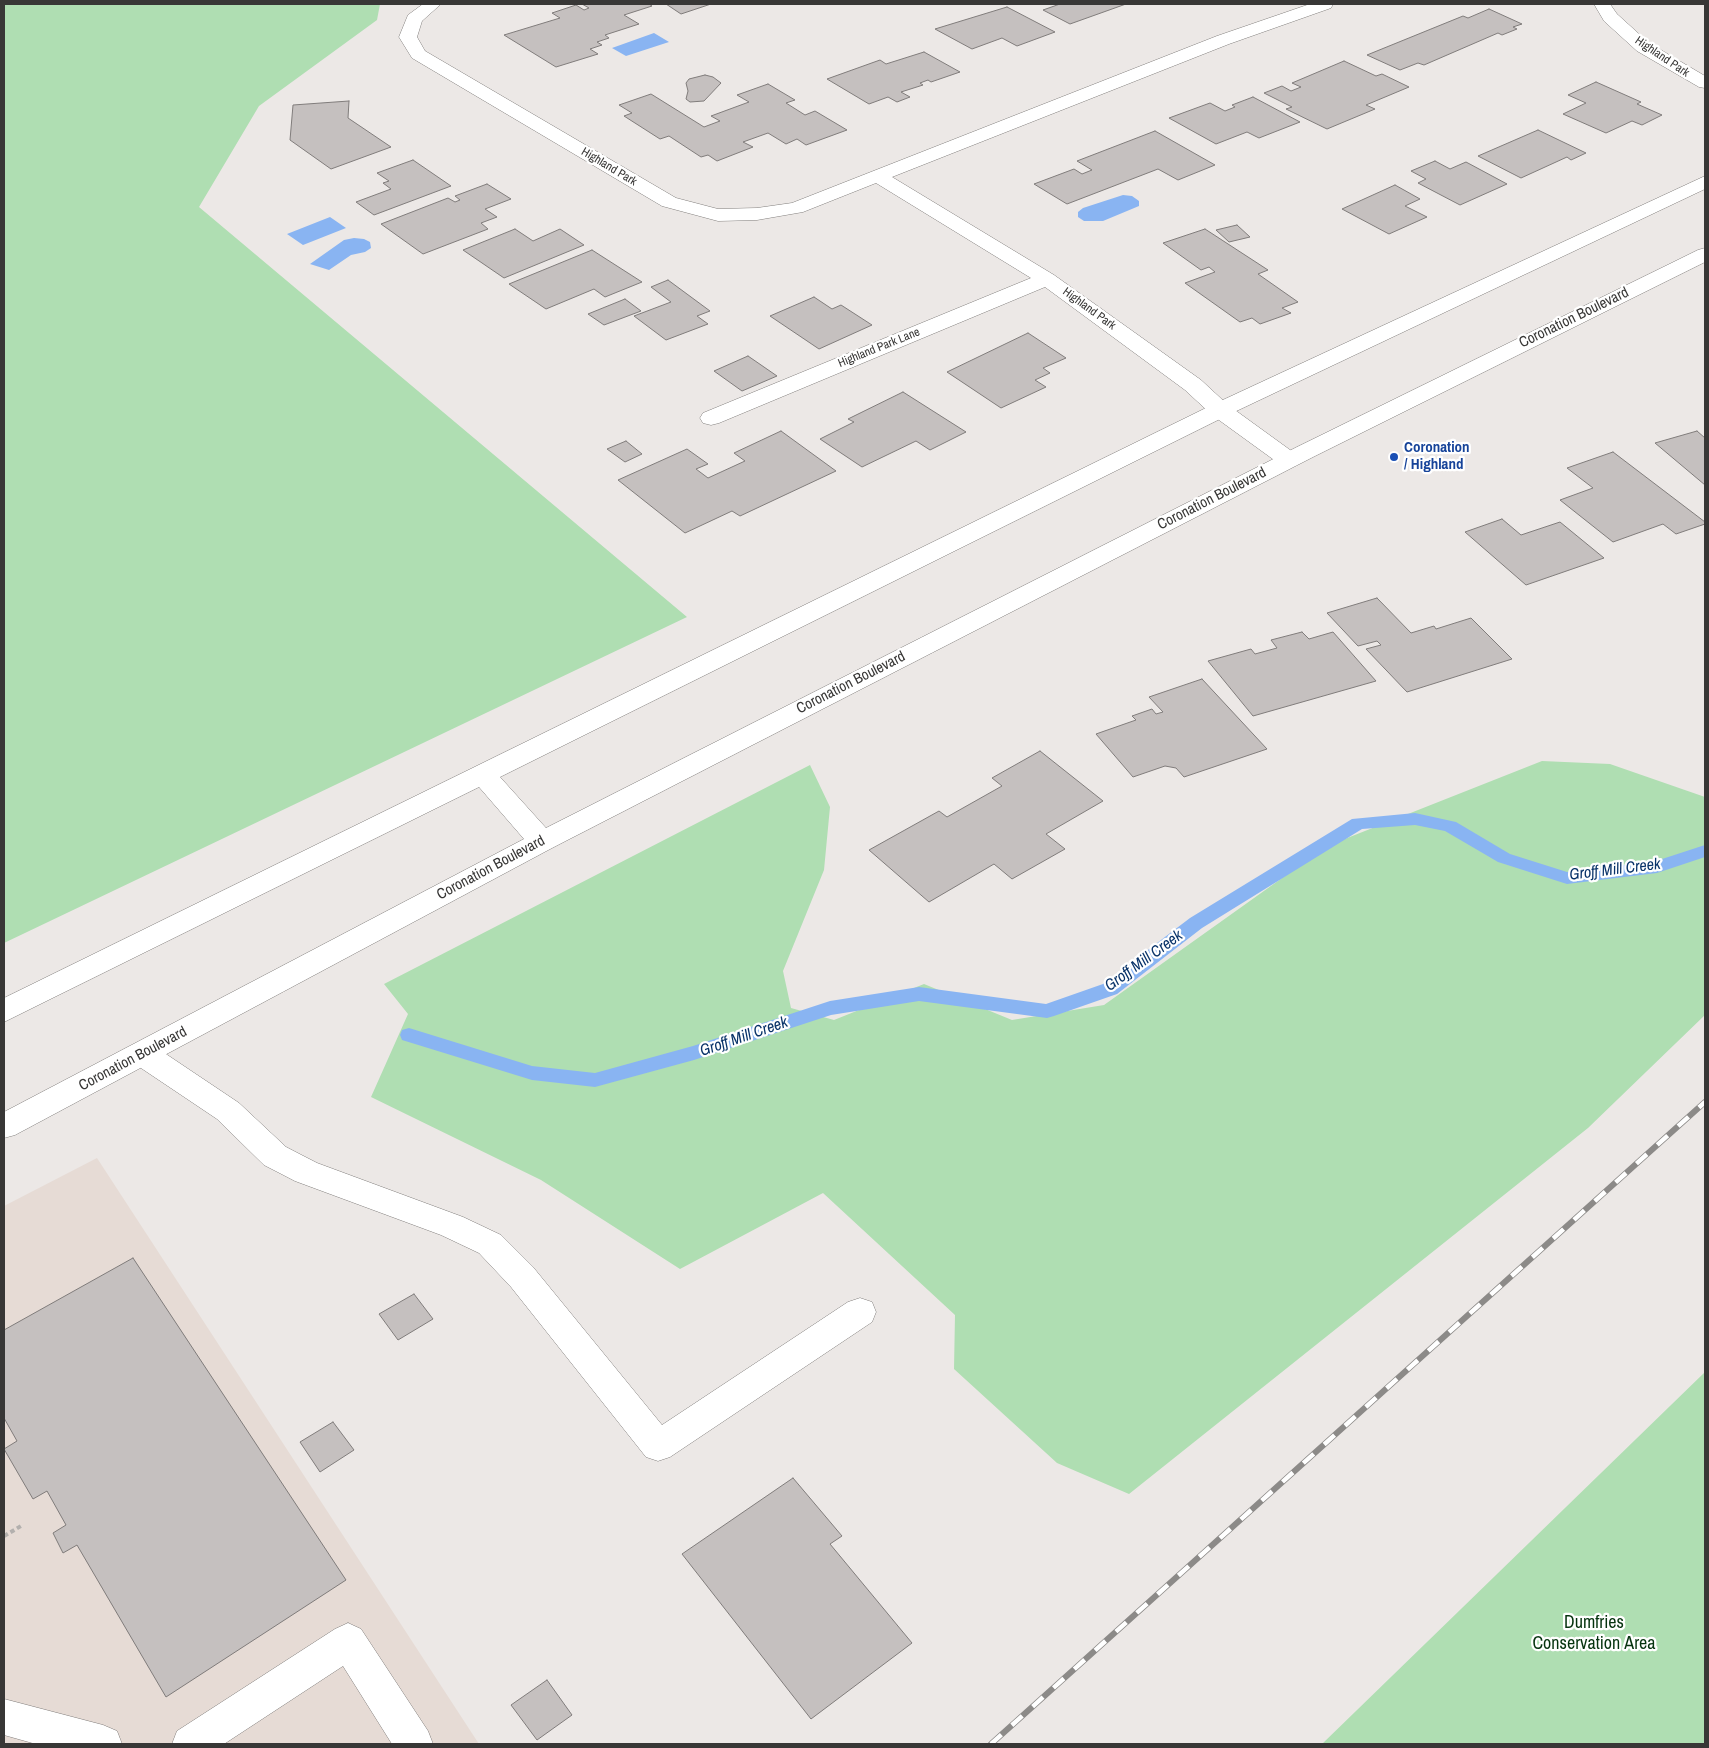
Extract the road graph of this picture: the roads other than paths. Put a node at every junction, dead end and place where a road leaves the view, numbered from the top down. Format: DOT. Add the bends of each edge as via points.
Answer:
graph roads {
  1 [pos="433,4"];
  2 [pos="1325,4"];
  3 [pos="1602,4"];
  4 [pos="1705,83"];
  5 [pos="876,176"];
  6 [pos="1705,182"];
  7 [pos="1705,254"];
  8 [pos="1047,279"];
  9 [pos="1220,410"];
  10 [pos="711,418"];
  11 [pos="1289,460"];
  12 [pos="482,774"];
  13 [pos="542,841"];
  14 [pos="4,1011"];
  15 [pos="143,1054"];
  16 [pos="4,1126"];
  17 [pos="860,1312"];
  18 [pos="4,1717"];
  19 [pos="103,1744"];
  20 [pos="190,1744"];
  21 [pos="414,1744"];
  1 -- 5 [label="main road, Highland Park" via="414,19 408,37 418,54 669,202 718,215 757,214 796,208"];
  2 -- 5 [label="main road, Highland Park" via="1223,40"];
  3 -- 4 [label="main road, Highland Park" via="1610,17 1643,47"];
  5 -- 8 [label="main road, Highland Park"];
  6 -- 9 [label="main road"];
  7 -- 11 [label="main road, Coronation Boulevard"];
  8 -- 9 [label="main road, Highland Park" via="1194,385"];
  8 -- 10 [label="main road, Highland Park Lane"];
  9 -- 11 [label="main road, Highland Park"];
  9 -- 12 [label="main road"];
  11 -- 13 [label="main road, Coronation Boulevard"];
  12 -- 13 [label="main road"];
  12 -- 14 [label="main road"];
  13 -- 15 [label="main road, Coronation Boulevard"];
  15 -- 16 [label="main road, Coronation Boulevard"];
  15 -- 17 [label="main road" via="228,1111 275,1156 306,1172 452,1226 490,1244 522,1277 658,1446"];
  18 -- 19 [label="main road"];
  20 -- 21 [label="main road" via="348,1641"];
}
